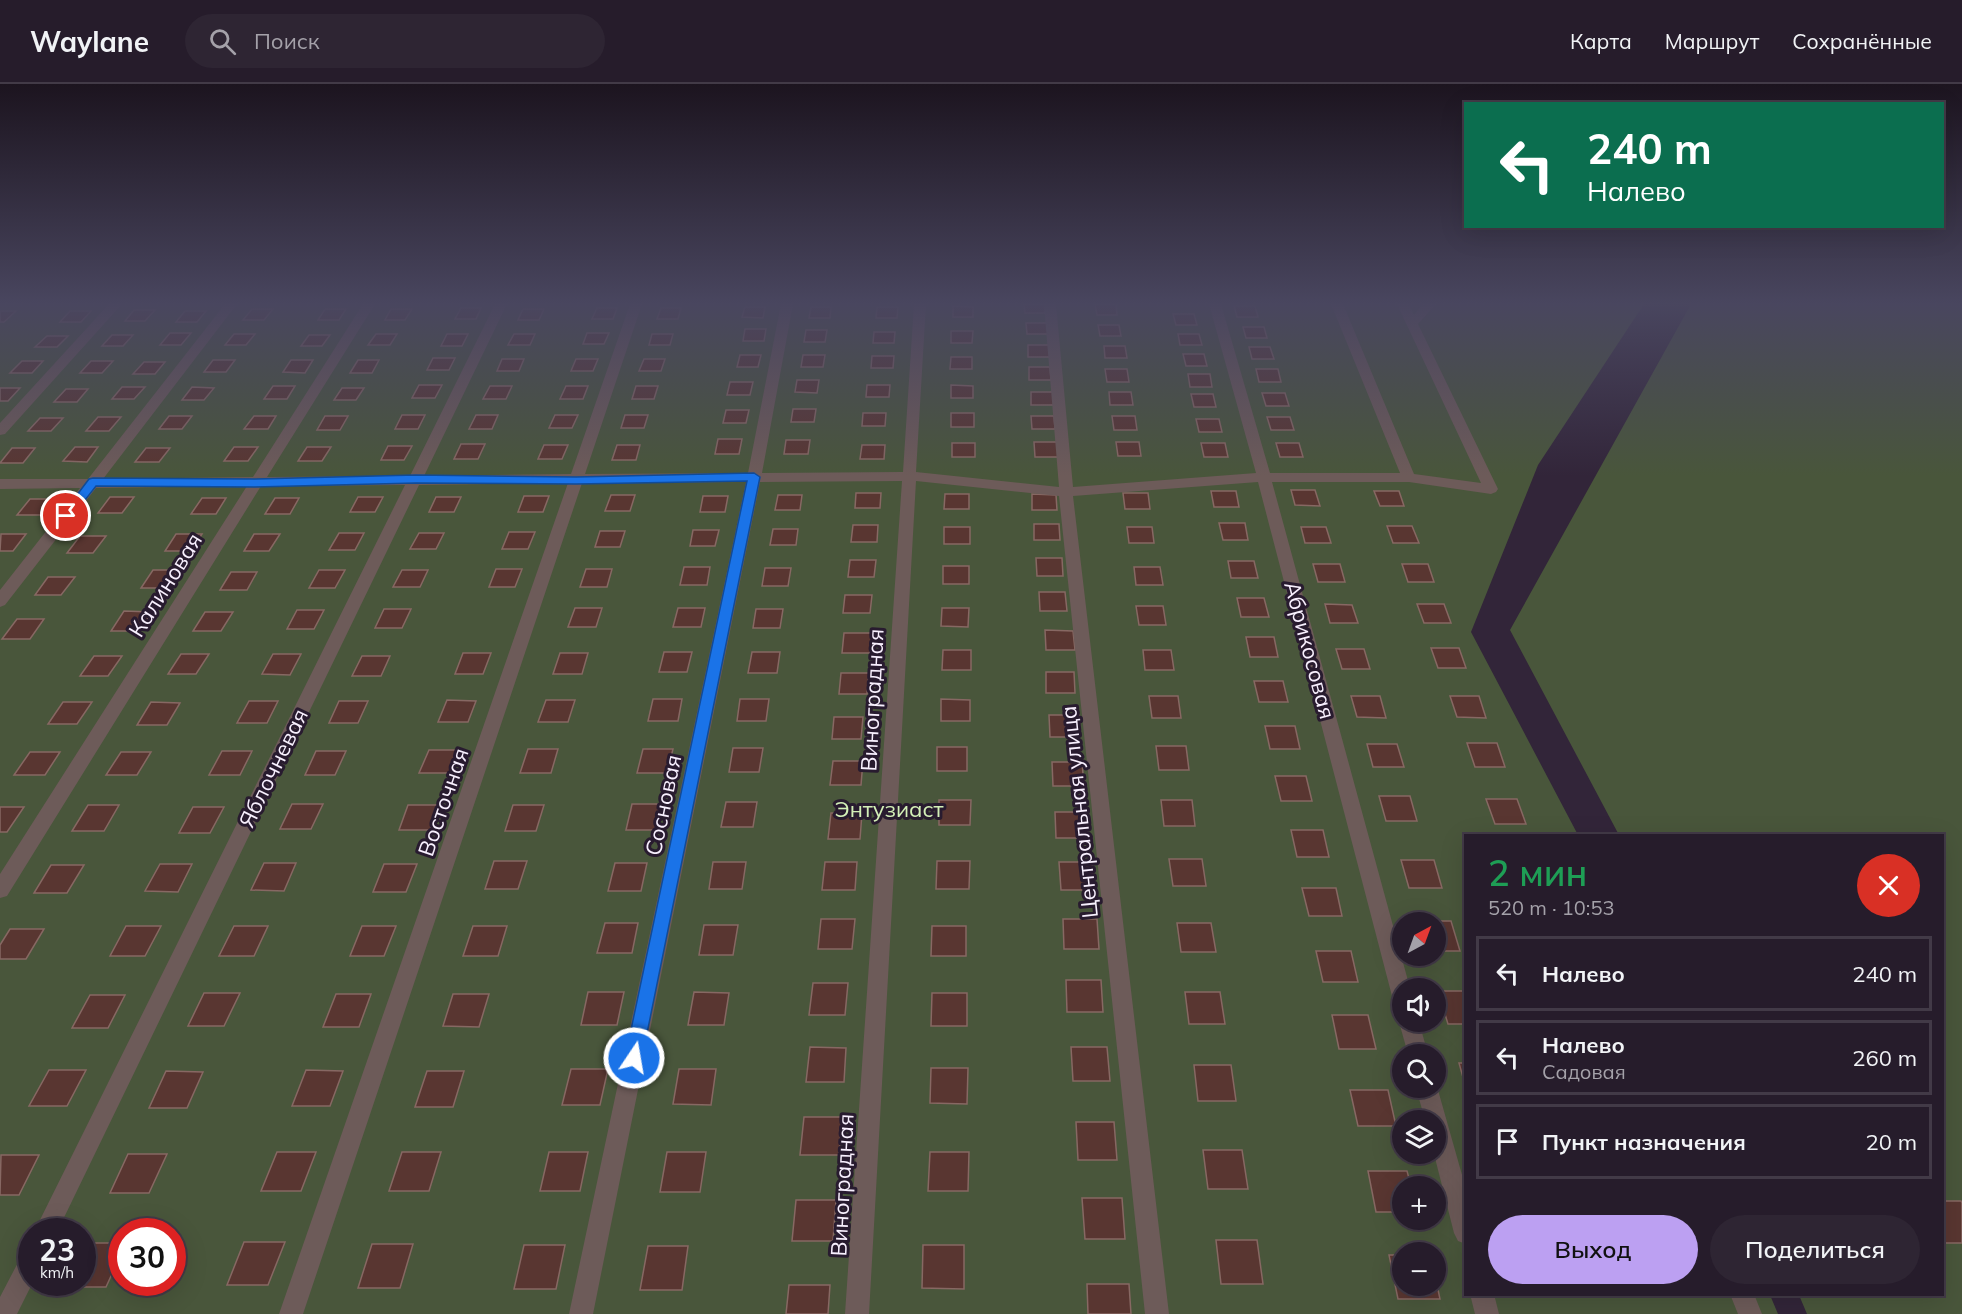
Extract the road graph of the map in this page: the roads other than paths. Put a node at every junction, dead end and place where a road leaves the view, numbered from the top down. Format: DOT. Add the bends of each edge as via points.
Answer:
graph roads {
  1 [pos="64,361"];
  2 [pos="186,361"];
  3 [pos="332,361"];
  4 [pos="473,361"];
  5 [pos="616,361"];
  6 [pos="776,361"];
  7 [pos="916,361"];
  8 [pos="1055,361"];
  9 [pos="1231,361"];
  10 [pos="1361,361"];
  11 [pos="1430,361"];
  12 [pos="0,431"];
  13 [pos="908,476"];
  14 [pos="754,477"];
  15 [pos="1264,477"];
  16 [pos="1409,478"];
  17 [pos="416,479"];
  18 [pos="576,480"];
  19 [pos="93,482"];
  20 [pos="255,483"];
  21 [pos="0,484"];
  22 [pos="1066,492"];
  23 [pos="0,601"];
  24 [pos="0,890"];
  25 [pos="1397,978"];
  26 [pos="1430,1098"];
  27 [pos="52,1218"];
  28 [pos="1464,1226"];
  29 [pos="18,1286"];
  30 [pos="1482,1296"];
  31 [pos="1743,1296"];
  32 [pos="4,1314"];
  33 [pos="291,1314"];
  34 [pos="581,1314"];
  35 [pos="857,1314"];
  36 [pos="1157,1314"];
  37 [pos="1487,1314"];
  38 [pos="1749,1314"];
  1 -- 12 [label="street"];
  2 -- 19 [label="street"];
  3 -- 20 [label="street, Калиновая"];
  4 -- 17 [label="street, Яблочневая"];
  5 -- 18 [label="street, Восточная"];
  6 -- 14 [label="street, Сосновая"];
  7 -- 13 [label="street, Виноградная"];
  8 -- 22 [label="street, Центральная улица"];
  9 -- 15 [label="street, Абрикосовая"];
  10 -- 16 [label="street"];
  11 -- 16 [label="street" via="1491,489"];
  13 -- 14 [label="street"];
  13 -- 22 [label="street"];
  13 -- 35 [label="street, Виноградная"];
  14 -- 18 [label="street"];
  14 -- 34 [label="street, Сосновая"];
  15 -- 16 [label="street"];
  15 -- 22 [label="street"];
  15 -- 25 [label="street, Абрикосовая"];
  17 -- 18 [label="street"];
  17 -- 20 [label="street"];
  17 -- 27 [label="street, Яблочневая"];
  18 -- 33 [label="street, Восточная"];
  19 -- 20 [label="street"];
  19 -- 21 [label="street"];
  19 -- 23 [label="street"];
  20 -- 24 [label="street, Калиновая"];
  22 -- 36 [label="street, Центральная улица"];
  26 -- 28 [label="street"];
  29 -- 32 [label="street"];
  30 -- 37 [label="street"];
  31 -- 38 [label="street"];
}
